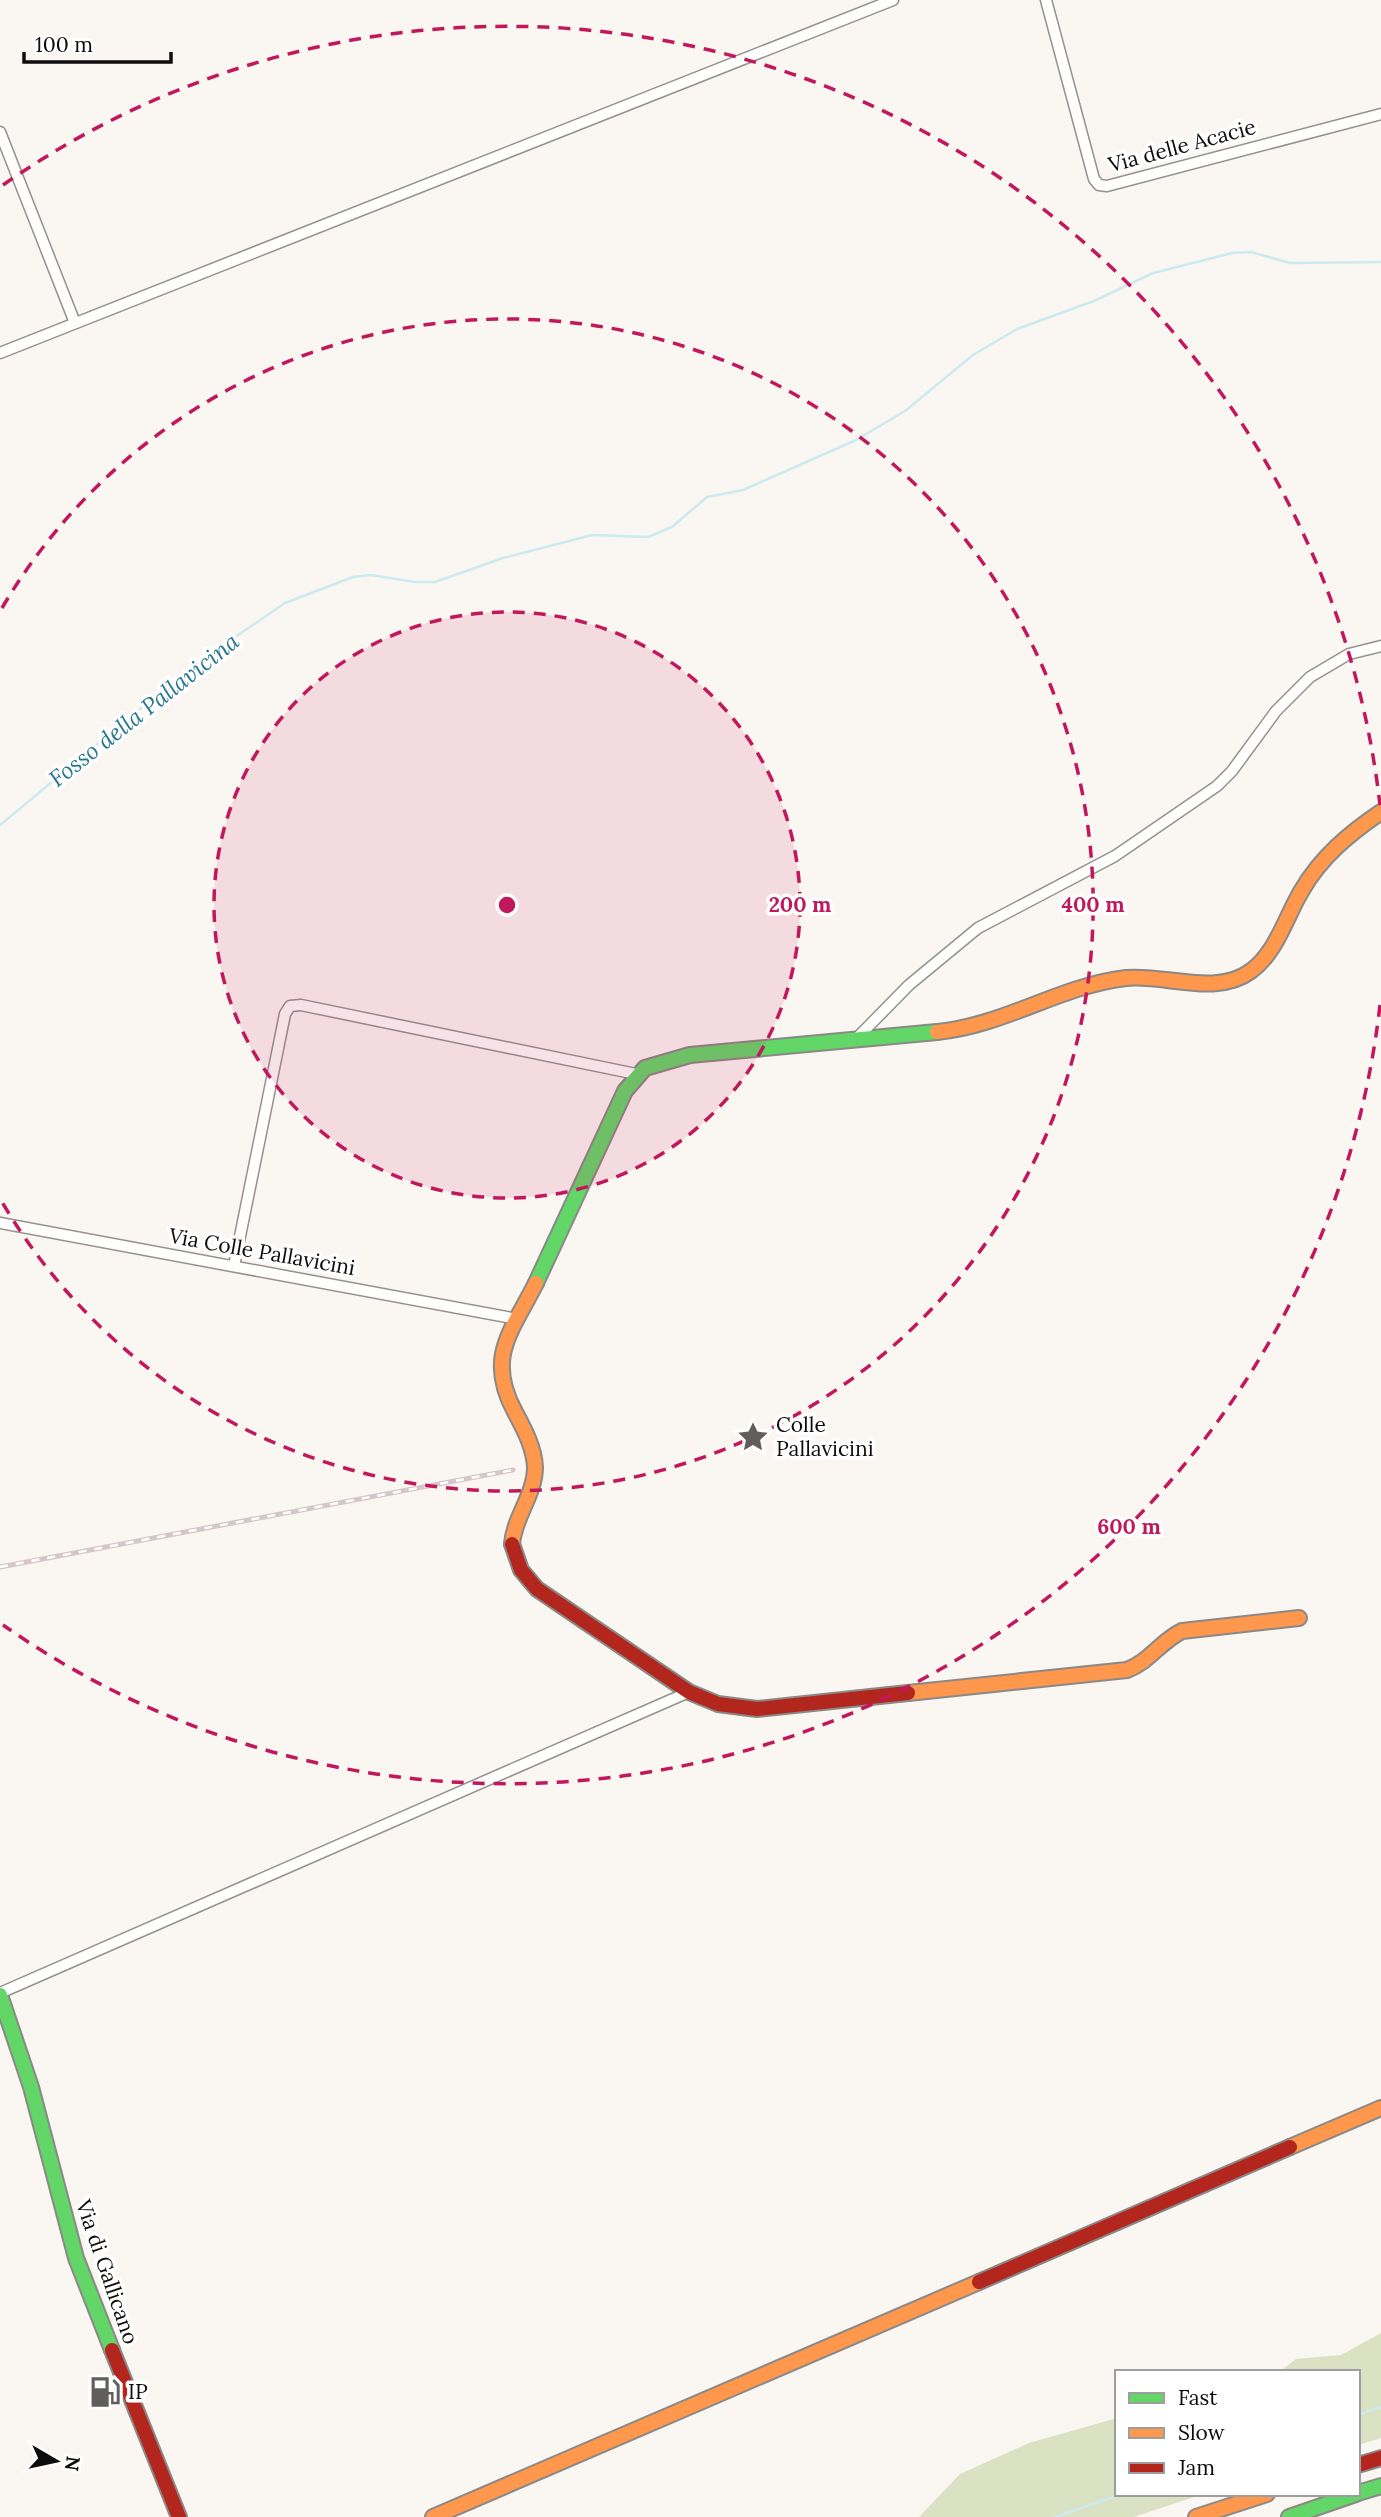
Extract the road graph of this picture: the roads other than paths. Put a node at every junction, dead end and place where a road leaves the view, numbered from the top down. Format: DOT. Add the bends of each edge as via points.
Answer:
graph roads {
  1 [pos="893,0"];
  2 [pos="1046,0"];
  3 [pos="1381,114"];
  4 [pos="0,132"];
  5 [pos="75,323"];
  6 [pos="0,353"];
  7 [pos="1381,646"];
  8 [pos="1381,811"];
  9 [pos="855,1041"];
  10 [pos="636,1074"];
  11 [pos="0,1223"];
  12 [pos="234,1266"];
  13 [pos="517,1319"];
  14 [pos="1299,1618"];
  15 [pos="689,1692"];
  16 [pos="0,1994"];
  17 [pos="4,2017"];
  18 [pos="1381,2108"];
  19 [pos="1381,2458"];
  20 [pos="1360,2464"];
  21 [pos="1381,2486"];
  22 [pos="1360,2493"];
  23 [pos="1262,2496"];
  24 [pos="1351,2496"];
  25 [pos="179,2517"];
  26 [pos="433,2517"];
  27 [pos="1196,2517"];
  28 [pos="1289,2517"];
  1 -- 5 [label="street"];
  2 -- 3 [label="street, Via delle Acacie" via="1099,186"];
  4 -- 5 [label="street"];
  5 -- 6 [label="street"];
  7 -- 9 [label="street" via="1349,654 1310,677 1283,702 1217,786 1115,856 978,928 909,985"];
  8 -- 9 [label="main road" via="1320,862 1270,948 1243,977 1216,983 1149,977 1096,982 974,1028"];
  9 -- 10 [label="main road" via="698,1053 658,1062"];
  10 -- 12 [label="street" via="290,1006"];
  10 -- 13 [label="main road"];
  11 -- 12 [label="street, Via Colle Pallavicini"];
  12 -- 13 [label="street, Via Colle Pallavicini"];
  13 -- 15 [label="main road" via="503,1352 501,1377 535,1462 531,1493 512,1533 517,1564 537,1589"];
  14 -- 15 [label="main road" via="1182,1631 1166,1638 1141,1664 1127,1670 757,1709 718,1704"];
  15 -- 16 [label="street"];
  16 -- 17 [label="main road, Via di Gallicano"];
  17 -- 25 [label="main road, Via di Gallicano" via="42,2124 76,2258"];
  18 -- 26 [label="main road"];
  19 -- 20 [label="main road"];
  21 -- 22 [label="main road"];
  23 -- 27 [label="main road"];
  24 -- 28 [label="main road"];
}
